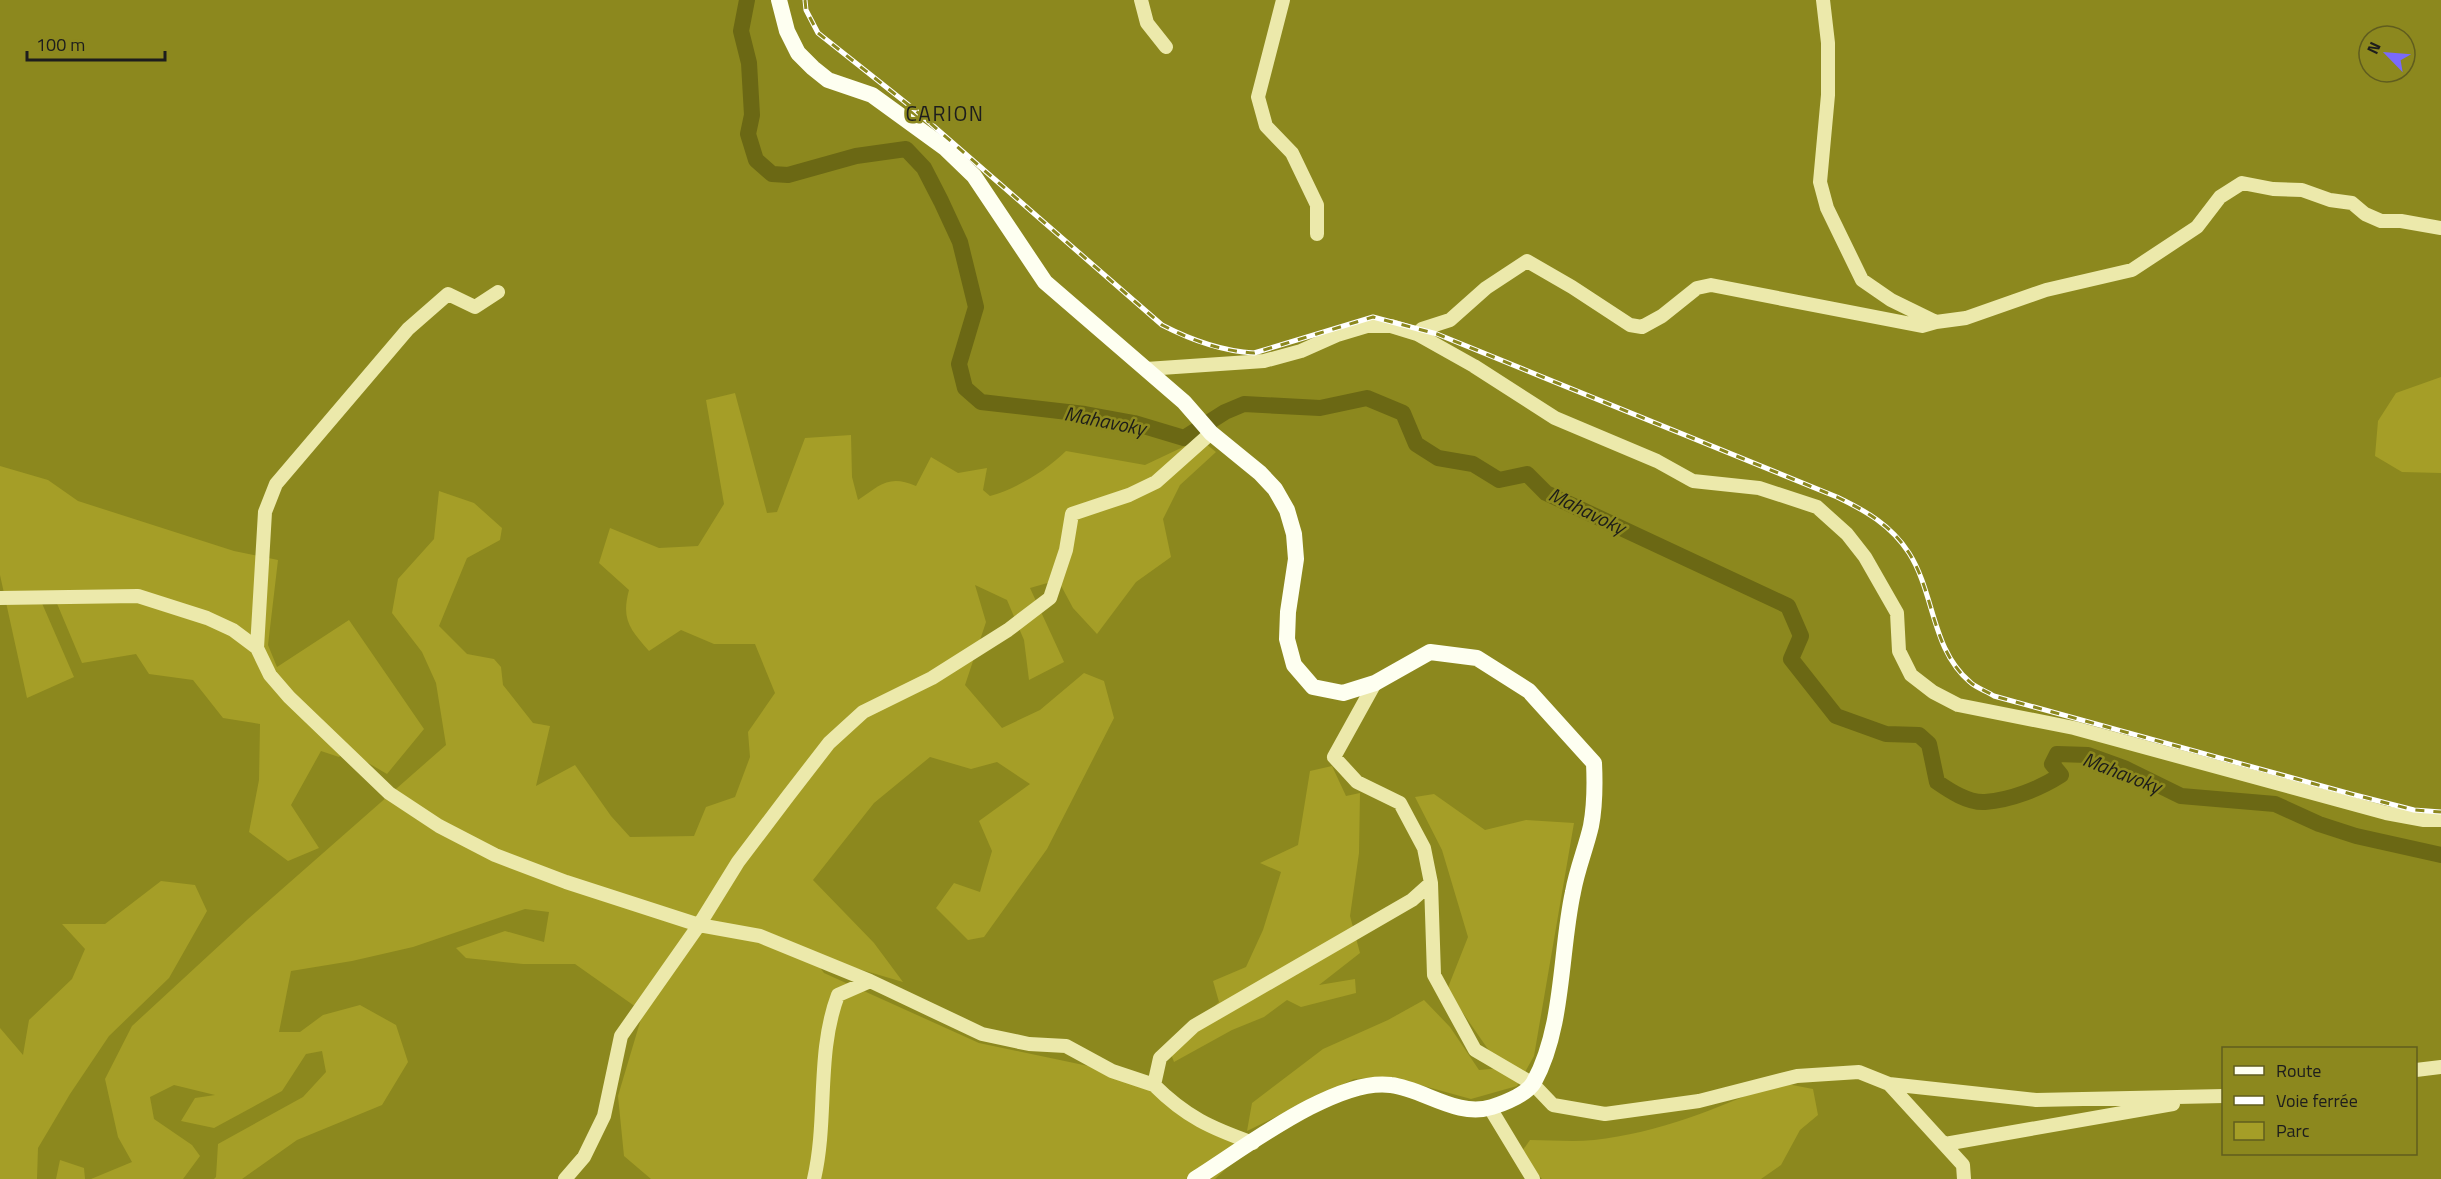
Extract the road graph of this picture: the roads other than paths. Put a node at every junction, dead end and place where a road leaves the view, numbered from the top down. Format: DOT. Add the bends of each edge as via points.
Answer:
graph roads {
  1 [pos="779,0"];
  2 [pos="1141,0"];
  3 [pos="1283,0"];
  4 [pos="1822,0"];
  5 [pos="1166,47"];
  6 [pos="2441,228"];
  7 [pos="1317,234"];
  8 [pos="498,292"];
  9 [pos="1936,322"];
  10 [pos="1417,334"];
  11 [pos="1146,369"];
  12 [pos="1211,433"];
  13 [pos="0,598"];
  14 [pos="257,648"];
  15 [pos="1375,683"];
  16 [pos="2441,820"];
  17 [pos="1431,883"];
  18 [pos="699,925"];
  19 [pos="870,981"];
  20 [pos="2441,1067"];
  21 [pos="2417,1070"];
  22 [pos="1533,1084"];
  23 [pos="1888,1084"];
  24 [pos="1154,1085"];
  25 [pos="2222,1096"];
  26 [pos="2199,1098"];
  27 [pos="1490,1108"];
  28 [pos="1253,1143"];
  29 [pos="1945,1144"];
  30 [pos="565,1179"];
  31 [pos="814,1179"];
  32 [pos="1195,1179"];
  33 [pos="1533,1179"];
  34 [pos="1964,1179"];
  1 -- 11 [label="main road" via="787,31 805,61 828,80 872,95 945,148 974,176 1045,282"];
  2 -- 5 [label="street" via="1147,23"];
  3 -- 7 [label="street" via="1258,97 1266,126 1292,153 1317,205"];
  4 -- 9 [label="street" via="1828,43 1828,95 1820,182 1827,208 1862,280 1891,300"];
  6 -- 9 [label="street" via="2381,221 2352,203 2302,190 2242,183 2220,197 2197,227 2132,270 2046,290 1966,318"];
  8 -- 14 [label="street" via="475,307 448,294 415,322 276,484 265,512"];
  9 -- 10 [label="street" via="1922,326 1710,285 1697,288 1642,327 1630,325 1527,261 1486,288 1450,320"];
  10 -- 11 [label="street" via="1391,326 1367,326 1264,361"];
  10 -- 16 [label="street" via="1555,418 1657,460 1694,481 1759,488 1817,507 1865,557 1897,613 1899,651 1911,675 1958,705 2074,728 2386,813"];
  11 -- 12 [label="main road" via="1184,402"];
  12 -- 15 [label="main road" via="1260,473 1287,510 1296,559 1287,639 1294,665 1312,687 1343,693"];
  12 -- 18 [label="street" via="1156,482 1072,514 1050,598 932,678 863,712 829,742 738,862"];
  13 -- 14 [label="street" via="138,596 207,618 233,630"];
  14 -- 18 [label="street" via="270,675 289,697 389,793 440,826 495,855"];
  15 -- 17 [label="street" via="1334,757 1357,782 1400,803 1424,848"];
  15 -- 22 [label="main road" via="1430,652 1477,658 1529,692 1594,763 1595,797 1573,891 1550,1045"];
  17 -- 22 [label="street" via="1434,975 1475,1050"];
  17 -- 24 [label="street" via="1396,910 1194,1026 1160,1058"];
  18 -- 19 [label="street" via="760,936"];
  18 -- 30 [label="street" via="621,1036 604,1116 584,1157"];
  19 -- 24 [label="street" via="982,1034 1029,1044 1066,1046 1112,1071"];
  19 -- 31 [label="street" via="838,995 829,1018 820,1153"];
  20 -- 21 [label="street"];
  22 -- 23 [label="street" via="1553,1105 1605,1114 1699,1101 1797,1076 1859,1072"];
  22 -- 27 [label="main road"];
  23 -- 26 [label="street" via="2036,1100"];
  23 -- 29 [label="street"];
  24 -- 28 [label="street" via="1176,1107 1209,1128"];
  25 -- 26 [label="street"];
  26 -- 29 [label="street"];
  27 -- 28 [label="main road" via="1464,1109 1392,1084 1360,1085 1326,1097"];
  27 -- 33 [label="street"];
  28 -- 32 [label="main road"];
  29 -- 34 [label="street" via="1963,1165"];
}
